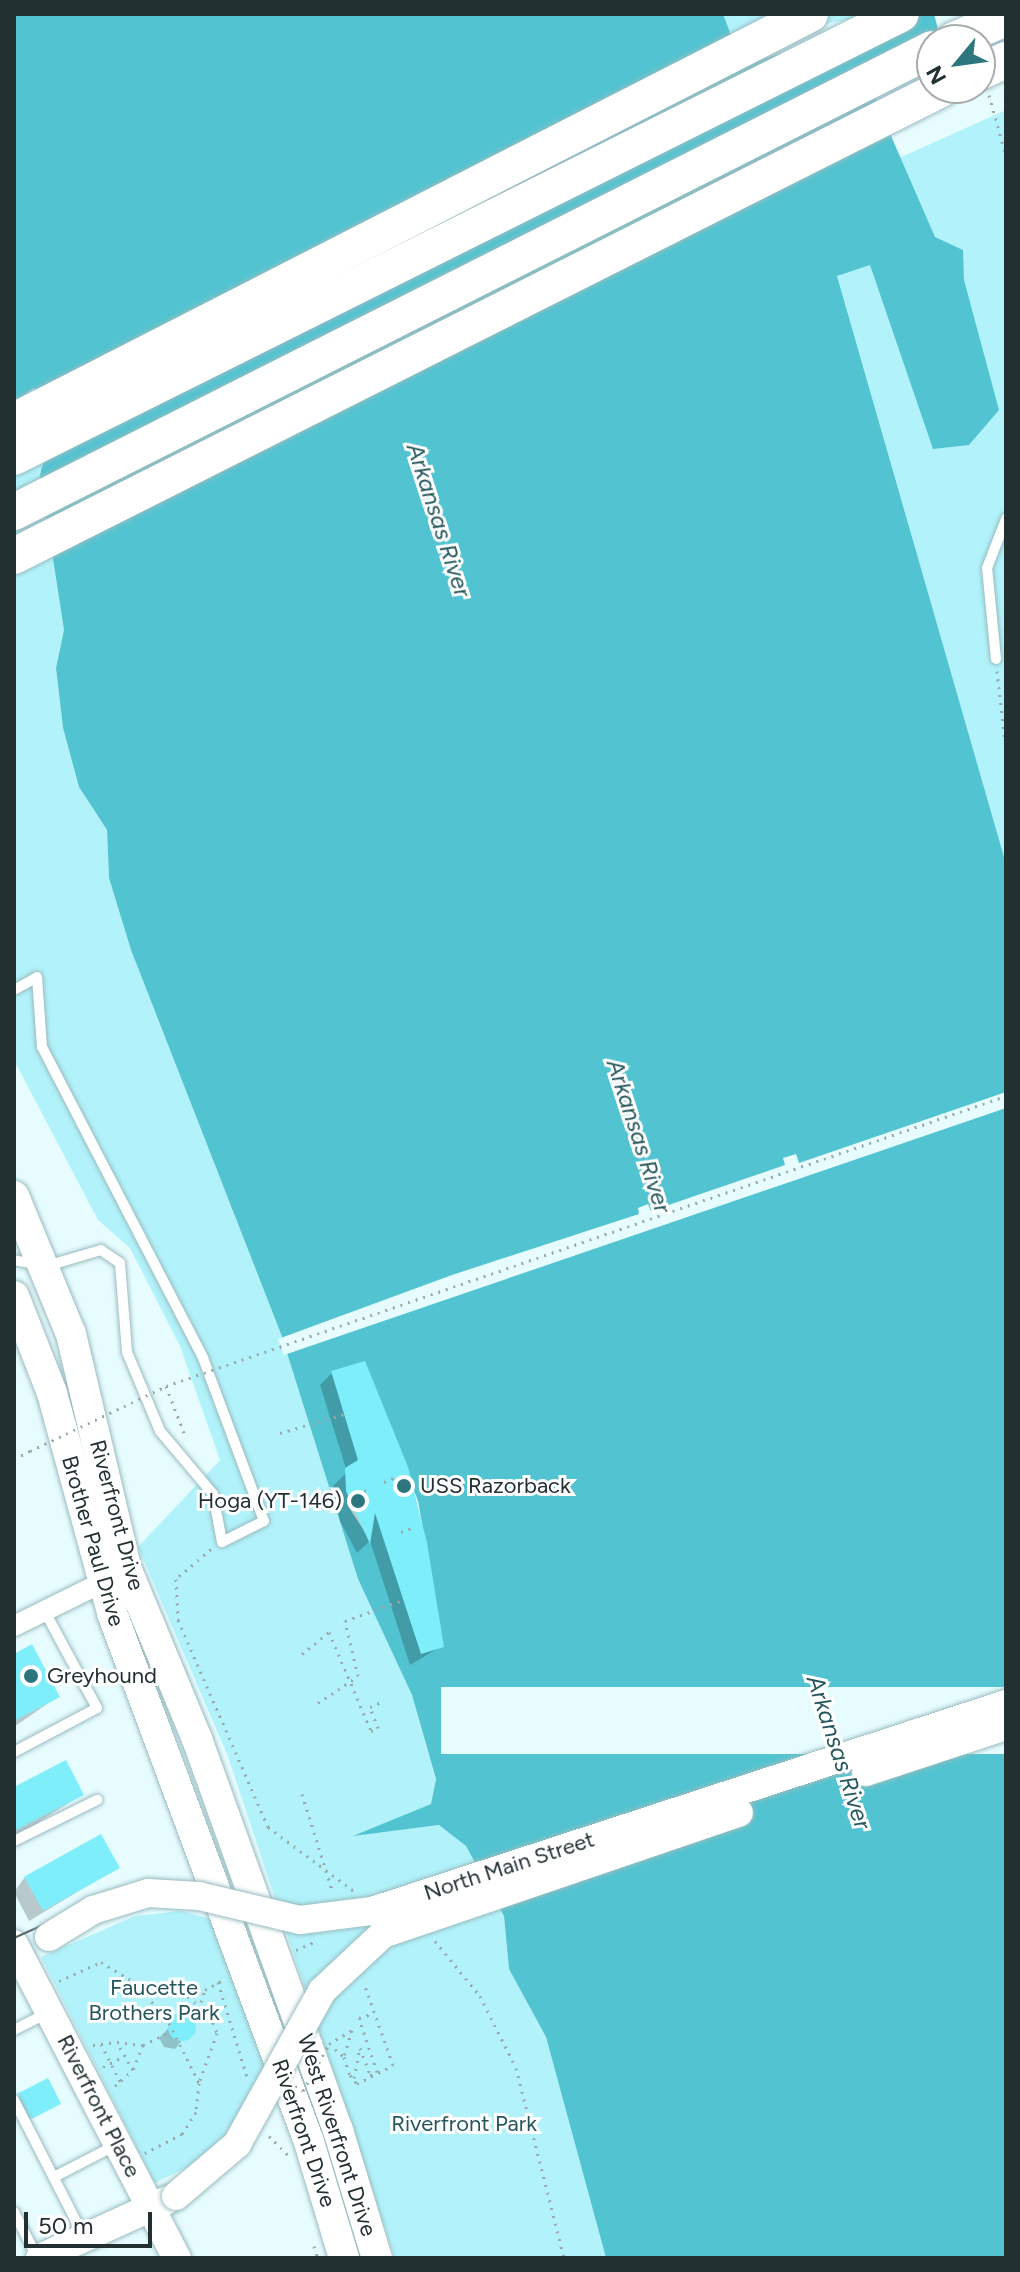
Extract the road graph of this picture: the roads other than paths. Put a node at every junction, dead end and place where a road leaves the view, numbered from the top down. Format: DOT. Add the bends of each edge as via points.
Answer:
graph roads {
  1 [pos="810,14"];
  2 [pos="901,14"];
  3 [pos="916,57"];
  4 [pos="916,102"];
  5 [pos="14,421"];
  6 [pos="14,457"];
  7 [pos="14,512"];
  8 [pos="1006,519"];
  9 [pos="14,556"];
  10 [pos="996,659"];
  11 [pos="14,990"];
  12 [pos="14,1196"];
  13 [pos="14,1260"];
  14 [pos="47,1266"];
  15 [pos="14,1296"];
  16 [pos="115,1576"];
  17 [pos="44,1610"];
  18 [pos="14,1626"];
  19 [pos="1006,1704"];
  20 [pos="1006,1726"];
  21 [pos="14,1752"];
  22 [pos="97,1800"];
  23 [pos="14,1841"];
  24 [pos="227,1919"];
  25 [pos="16,1953"];
  26 [pos="50,2012"];
  27 [pos="296,2013"];
  28 [pos="14,2030"];
  29 [pos="14,2100"];
  30 [pos="132,2148"];
  31 [pos="54,2177"];
  32 [pos="164,2202"];
  33 [pos="15,2217"];
  34 [pos="84,2236"];
  35 [pos="39,2258"];
  36 [pos="177,2258"];
  37 [pos="344,2258"];
  38 [pos="377,2258"];
  1 -- 5 [label="highway"];
  2 -- 6 [label="highway"];
  3 -- 7 [label="highway"];
  4 -- 9 [label="highway"];
  8 -- 10 [label="lane" via="992,541 987,568"];
  11 -- 14 [label="lane" via="37,977 42,1047 203,1358 264,1521 222,1542 213,1494 160,1431 127,1352 120,1263 94,1249"];
  12 -- 14 [label="main road, Riverfront Drive"];
  13 -- 14 [label="lane"];
  14 -- 16 [label="main road, Riverfront Drive" via="71,1334"];
  15 -- 16 [label="main road, Brother Paul Drive"];
  16 -- 17 [label="street"];
  16 -- 24 [label="main road, Brother Paul Drive"];
  16 -- 27 [label="main road, Riverfront Drive"];
  17 -- 18 [label="street"];
  17 -- 21 [label="lane" via="97,1708"];
  19 -- 25 [label="main road, North Main Street, bridge" via="372,1911 300,1920 199,1896 148,1893 93,1910"];
  20 -- 32 [label="main road, North Main Street, bridge" via="383,1934 322,1991 237,2144"];
  22 -- 23 [label="lane"];
  24 -- 37 [label="main road, Riverfront Drive"];
  25 -- 26 [label="main road, Riverfront Place"];
  26 -- 28 [label="lane"];
  26 -- 30 [label="main road, Riverfront Place"];
  27 -- 38 [label="main road, West Riverfront Drive"];
  29 -- 31 [label="lane"];
  30 -- 31 [label="lane"];
  30 -- 32 [label="main road, Riverfront Place"];
  31 -- 34 [label="lane"];
  32 -- 34 [label="main road, North Main Street"];
  32 -- 36 [label="main road, Riverfront Place"];
  33 -- 35 [label="lane"];
  34 -- 35 [label="main road, North Main Street"];
}
